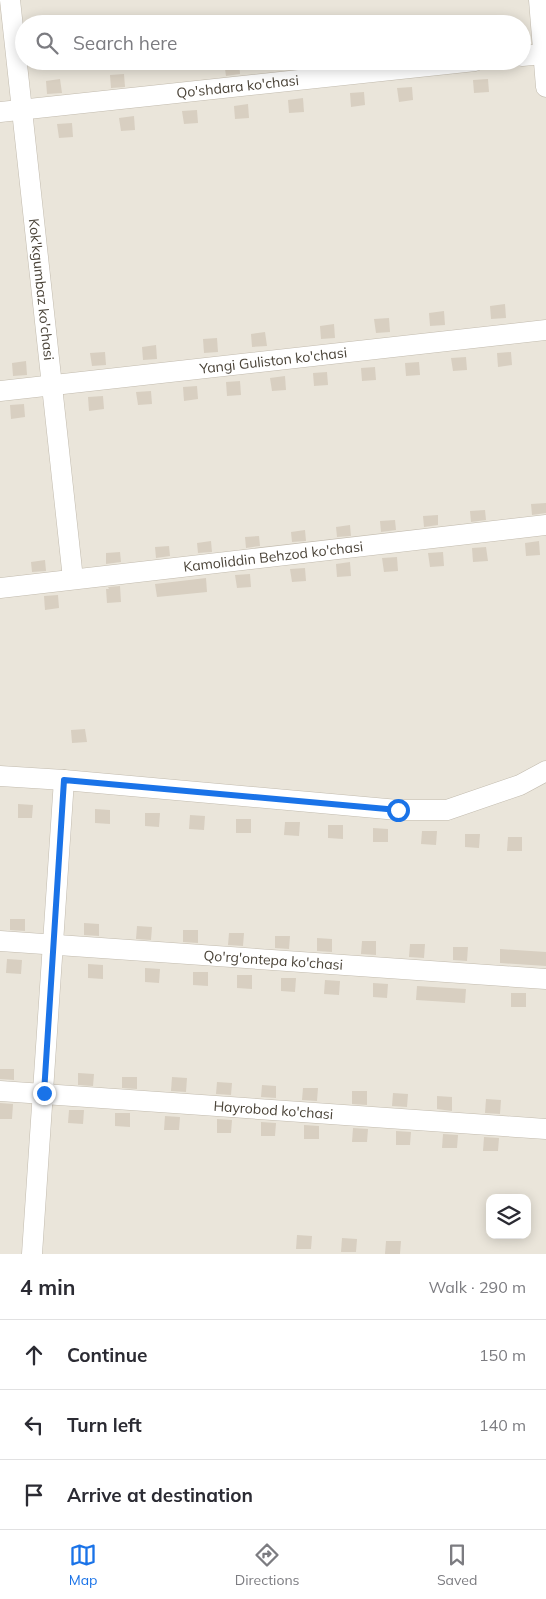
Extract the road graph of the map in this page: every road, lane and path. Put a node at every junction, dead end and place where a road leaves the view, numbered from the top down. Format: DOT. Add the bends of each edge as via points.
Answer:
graph roads {
  1 [pos="10,0"];
  2 [pos="539,0"];
  3 [pos="15,46"];
  4 [pos="543,54"];
  5 [pos="531,55"];
  6 [pos="18,70"];
  7 [pos="392,70"];
  8 [pos="546,87"];
  9 [pos="22,110"];
  10 [pos="0,112"];
  11 [pos="546,330"];
  12 [pos="53,385"];
  13 [pos="0,391"];
  14 [pos="546,525"];
  15 [pos="73,579"];
  16 [pos="0,588"];
  17 [pos="546,771"];
  18 [pos="0,776"];
  19 [pos="64,780"];
  20 [pos="0,941"];
  21 [pos="52,944"];
  22 [pos="546,979"];
  23 [pos="0,1091"];
  24 [pos="44,1093"];
  25 [pos="546,1129"];
  26 [pos="32,1254"];
  1 -- 3 [label="street, Kok'kgumbaz ko'chasi"];
  2 -- 4 [label="street"];
  4 -- 5 [label="street"];
  4 -- 8 [label="street"];
  6 -- 9 [label="street, Kok'kgumbaz ko'chasi"];
  7 -- 9 [label="street, Qo'shdara ko'chasi"];
  9 -- 10 [label="street, Qo'shdara ko'chasi"];
  9 -- 12 [label="street, Kok'kgumbaz ko'chasi"];
  11 -- 12 [label="street, Yangi Guliston ko'chasi"];
  12 -- 13 [label="street, Yangi Guliston ko'chasi"];
  12 -- 15 [label="street, Kok'kgumbaz ko'chasi"];
  14 -- 15 [label="street, Kamoliddin Behzod ko'chasi"];
  15 -- 16 [label="street, Kamoliddin Behzod ko'chasi"];
  17 -- 19 [label="street" via="520,785 447,810 398,810"];
  18 -- 19 [label="street"];
  19 -- 21 [label="street"];
  20 -- 21 [label="street, Qo'rg'ontepa ko'chasi"];
  21 -- 22 [label="street, Qo'rg'ontepa ko'chasi"];
  21 -- 24 [label="street"];
  23 -- 24 [label="street, Hayrobod ko'chasi"];
  24 -- 25 [label="street, Hayrobod ko'chasi"];
  24 -- 26 [label="street"];
}
